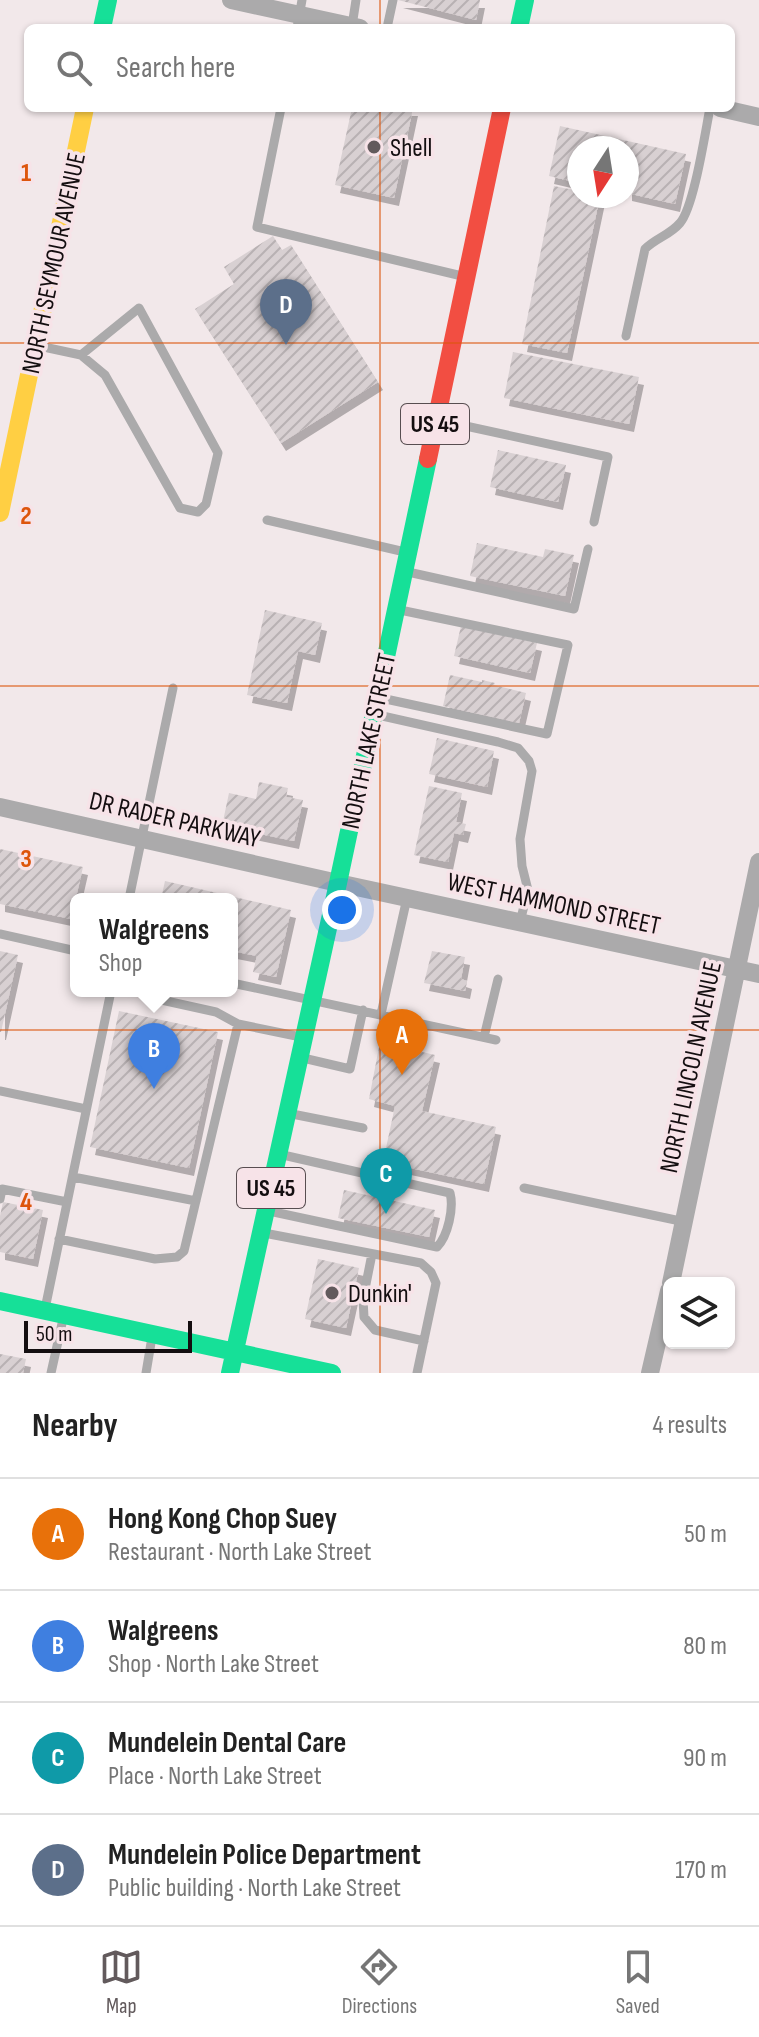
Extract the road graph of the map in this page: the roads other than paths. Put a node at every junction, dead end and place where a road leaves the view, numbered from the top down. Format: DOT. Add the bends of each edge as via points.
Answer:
graph roads {
  1 [pos="108,0"];
  2 [pos="231,0"];
  3 [pos="356,0"];
  4 [pos="393,0"];
  5 [pos="525,0"];
  6 [pos="299,14"];
  7 [pos="103,24"];
  8 [pos="343,24"];
  9 [pos="356,24"];
  10 [pos="388,24"];
  11 [pos="520,24"];
  12 [pos="735,111"];
  13 [pos="84,112"];
  14 [pos="280,112"];
  15 [pos="501,112"];
  16 [pos="709,112"];
  17 [pos="759,117"];
  18 [pos="466,277"];
  19 [pos="626,336"];
  20 [pos="35,345"];
  21 [pos="81,355"];
  22 [pos="436,420"];
  23 [pos="0,513"];
  24 [pos="267,520"];
  25 [pos="594,522"];
  26 [pos="588,549"];
  27 [pos="406,562"];
  28 [pos="396,609"];
  29 [pos="173,688"];
  30 [pos="375,706"];
  31 [pos="0,807"];
  32 [pos="142,839"];
  33 [pos="759,862"];
  34 [pos="338,883"];
  35 [pos="130,893"];
  36 [pos="407,898"];
  37 [pos="520,922"];
  38 [pos="0,934"];
  39 [pos="70,950"];
  40 [pos="736,969"];
  41 [pos="759,974"];
  42 [pos="498,979"];
  43 [pos="238,984"];
  44 [pos="110,997"];
  45 [pos="157,999"];
  46 [pos="312,999"];
  47 [pos="363,1010"];
  48 [pos="381,1014"];
  49 [pos="238,1024"];
  50 [pos="304,1037"];
  51 [pos="484,1037"];
  52 [pos="496,1040"];
  53 [pos="300,1058"];
  54 [pos="0,1091"];
  55 [pos="86,1109"];
  56 [pos="287,1113"];
  57 [pos="363,1128"];
  58 [pos="278,1154"];
  59 [pos="73,1177"];
  60 [pos="524,1188"];
  61 [pos="0,1199"];
  62 [pos="196,1201"];
  63 [pos="67,1202"];
  64 [pos="266,1210"];
  65 [pos="685,1222"];
  66 [pos="261,1233"];
  67 [pos="59,1239"];
  68 [pos="372,1254"];
  69 [pos="672,1277"];
  70 [pos="0,1301"];
  71 [pos="45,1311"];
  72 [pos="64,1315"];
  73 [pos="663,1317"];
  74 [pos="153,1335"];
  75 [pos="424,1341"];
  76 [pos="234,1352"];
  77 [pos="51,1373"];
  78 [pos="146,1373"];
  79 [pos="230,1373"];
  80 [pos="332,1373"];
  81 [pos="417,1373"];
  82 [pos="650,1373"];
  1 -- 7 [label="main road"];
  2 -- 6 [label="street"];
  3 -- 9 [label="lane"];
  4 -- 10 [label="lane"];
  5 -- 11 [label="main road"];
  6 -- 8 [label="street"];
  12 -- 17 [label="street"];
  13 -- 20 [label="main road, NORTH SEYMOUR AVENUE"];
  14 -- 18 [label="lane" via="257,227"];
  15 -- 18 [label="main road, NORTH LAKE STREET / US 45"];
  16 -- 19 [label="lane" via="682,221 645,249"];
  18 -- 22 [label="main road, NORTH LAKE STREET / US 45"];
  20 -- 21 [label="lane"];
  20 -- 23 [label="main road, NORTH SEYMOUR AVENUE"];
  21 -- 21 [label="lane" via="105,375 180,508 198,512 206,504 218,453 139,308"];
  22 -- 25 [label="lane" via="608,457"];
  22 -- 27 [label="main road, NORTH LAKE STREET / US 45"];
  24 -- 27 [label="lane"];
  26 -- 27 [label="lane" via="574,609"];
  27 -- 28 [label="main road, NORTH LAKE STREET / US 45"];
  28 -- 30 [label="main road, NORTH LAKE STREET / US 45"];
  28 -- 30 [label="lane" via="568,645 547,734"];
  29 -- 32 [label="lane"];
  30 -- 34 [label="main road, NORTH LAKE STREET / US 45"];
  30 -- 37 [label="lane" via="518,748 529,761 532,771 520,839 528,890"];
  31 -- 32 [label="street, DR RADER PARKWAY"];
  32 -- 34 [label="street, DR RADER PARKWAY"];
  32 -- 35 [label="lane"];
  33 -- 40 [label="street, NORTH LINCOLN AVENUE"];
  34 -- 36 [label="street, WEST HAMMOND STREET"];
  34 -- 46 [label="main road, NORTH LAKE STREET / US 45"];
  36 -- 37 [label="street, WEST HAMMOND STREET"];
  36 -- 48 [label="lane"];
  37 -- 40 [label="street, WEST HAMMOND STREET"];
  38 -- 39 [label="lane"];
  40 -- 41 [label="street, WEST HAMMOND STREET"];
  40 -- 65 [label="street, NORTH LINCOLN AVENUE"];
  42 -- 51 [label="lane"];
  43 -- 46 [label="lane"];
  44 -- 55 [label="lane"];
  45 -- 49 [label="lane" via="216,1012"];
  46 -- 47 [label="lane"];
  46 -- 50 [label="main road, NORTH LAKE STREET / US 45"];
  47 -- 48 [label="lane"];
  47 -- 53 [label="lane" via="350,1069"];
  48 -- 51 [label="lane"];
  49 -- 50 [label="lane"];
  49 -- 62 [label="lane"];
  50 -- 53 [label="main road, NORTH LAKE STREET / US 45"];
  51 -- 52 [label="lane"];
  53 -- 56 [label="main road, NORTH LAKE STREET / US 45"];
  54 -- 55 [label="lane"];
  55 -- 59 [label="lane"];
  56 -- 57 [label="lane"];
  56 -- 58 [label="main road, NORTH LAKE STREET / US 45"];
  58 -- 64 [label="main road, NORTH LAKE STREET / US 45"];
  58 -- 64 [label="lane" via="450,1193 444,1241 437,1247"];
  59 -- 62 [label="lane"];
  59 -- 63 [label="lane"];
  60 -- 65 [label="lane"];
  61 -- 63 [label="lane" via="2,1189"];
  62 -- 67 [label="lane" via="184,1251 177,1257 155,1259"];
  63 -- 67 [label="lane"];
  64 -- 66 [label="main road, NORTH LAKE STREET / US 45"];
  65 -- 69 [label="street, NORTH LINCOLN AVENUE"];
  66 -- 68 [label="lane"];
  66 -- 76 [label="main road, NORTH LAKE STREET / US 45"];
  67 -- 71 [label="lane"];
  68 -- 75 [label="lane" via="364,1317 375,1330"];
  68 -- 75 [label="lane" via="421,1263 431,1272 436,1283"];
  70 -- 71 [label="main road"];
  71 -- 72 [label="main road"];
  72 -- 74 [label="main road"];
  72 -- 77 [label="lane"];
  73 -- 82 [label="street"];
  74 -- 76 [label="main road"];
  74 -- 78 [label="lane"];
  75 -- 81 [label="lane"];
  76 -- 79 [label="main road, NORTH LAKE STREET / US 45"];
  76 -- 80 [label="main road"];
}
